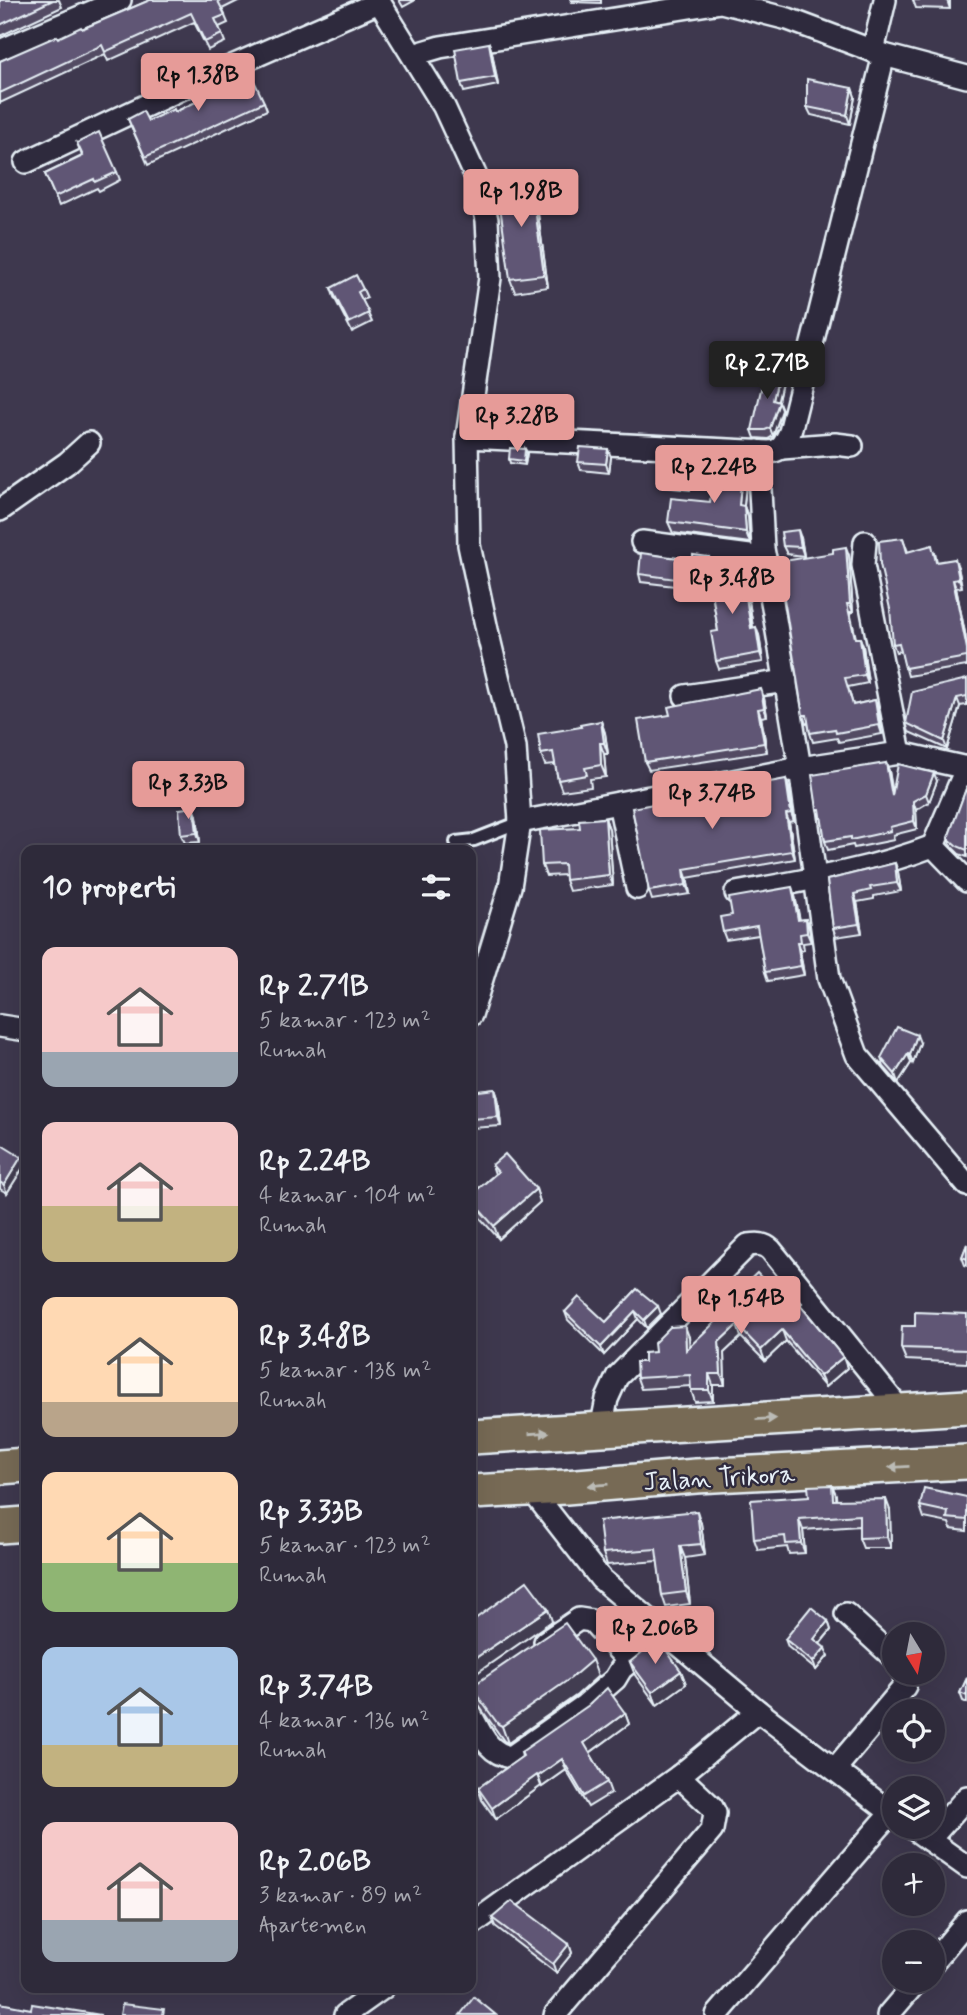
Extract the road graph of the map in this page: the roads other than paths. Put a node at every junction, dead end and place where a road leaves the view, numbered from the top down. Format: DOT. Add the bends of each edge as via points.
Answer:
graph roads {
  1 [pos="120,0"];
  2 [pos="885,0"];
  3 [pos="379,1"];
  4 [pos="0,51"];
  5 [pos="879,53"];
  6 [pos="413,55"];
  7 [pos="967,78"];
  8 [pos="26,162"];
  9 [pos="467,437"];
  10 [pos="89,443"];
  11 [pos="852,446"];
  12 [pos="782,448"];
  13 [pos="758,451"];
  14 [pos="0,510"];
  15 [pos="642,542"];
  16 [pos="865,542"];
  17 [pos="765,558"];
  18 [pos="786,681"];
  19 [pos="685,696"];
  20 [pos="900,753"];
  21 [pos="967,767"];
  22 [pos="800,768"];
  23 [pos="619,803"];
  24 [pos="520,822"];
  25 [pos="456,842"];
  26 [pos="933,846"];
  27 [pos="816,878"];
  28 [pos="967,881"];
  29 [pos="637,888"];
  30 [pos="736,893"];
  31 [pos="477,973"];
  32 [pos="0,1026"];
  33 [pos="21,1029"];
  34 [pos="967,1185"];
  35 [pos="967,1407"];
  36 [pos="902,1412"];
  37 [pos="601,1429"];
  38 [pos="476,1437"];
  39 [pos="967,1462"];
  40 [pos="21,1465"];
  41 [pos="0,1467"];
  42 [pos="530,1488"];
  43 [pos="476,1492"];
  44 [pos="21,1524"];
  45 [pos="0,1526"];
  46 [pos="846,1614"];
  47 [pos="664,1633"];
  48 [pos="882,1647"];
  49 [pos="525,1655"];
  50 [pos="629,1662"];
  51 [pos="905,1685"];
  52 [pos="758,1711"];
  53 [pos="476,1724"];
  54 [pos="835,1769"];
  55 [pos="679,1776"];
  56 [pos="967,1797"];
  57 [pos="882,1805"];
  58 [pos="882,1827"];
  59 [pos="929,1840"];
  60 [pos="967,1867"];
  61 [pos="476,1921"];
  62 [pos="967,1921"];
  63 [pos="945,1948"];
  64 [pos="376,1993"];
  65 [pos="907,1993"];
  66 [pos="348,2014"];
  67 [pos="555,2015"];
  68 [pos="718,2015"];
  69 [pos="888,2015"];
  1 -- 4 [label="street"];
  2 -- 5 [label="street"];
  3 -- 6 [label="street"];
  3 -- 8 [label="street"];
  5 -- 6 [label="street" via="788,19 721,2"];
  5 -- 7 [label="street"];
  5 -- 12 [label="street" via="793,419"];
  6 -- 9 [label="street" via="444,107 478,181 487,220 490,278"];
  9 -- 13 [label="street"];
  9 -- 24 [label="street" via="470,545 515,747"];
  10 -- 14 [label="street"];
  11 -- 12 [label="street"];
  12 -- 13 [label="street"];
  13 -- 17 [label="street"];
  15 -- 17 [label="street"];
  16 -- 20 [label="street" via="863,565"];
  17 -- 18 [label="street"];
  18 -- 19 [label="street"];
  18 -- 22 [label="street"];
  20 -- 21 [label="street"];
  20 -- 22 [label="street"];
  21 -- 26 [label="street"];
  22 -- 23 [label="street"];
  22 -- 27 [label="street"];
  23 -- 24 [label="street"];
  23 -- 29 [label="street"];
  24 -- 25 [label="lane"];
  24 -- 31 [label="street" via="510,887"];
  26 -- 27 [label="street"];
  26 -- 28 [label="street"];
  27 -- 30 [label="street"];
  27 -- 34 [label="street" via="830,979 857,1055"];
  32 -- 33 [label="street"];
  35 -- 36 [label="main road, Jalan Trikora"];
  37 -- 36 [label="main road, Jalan Trikora, one-way"];
  36 -- 37 [label="street" via="771,1250 757,1244 748,1245 617,1377"];
  38 -- 37 [label="main road, Jalan Trikora, one-way"];
  39 -- 42 [label="main road, Jalan Trikora, one-way"];
  40 -- 41 [label="main road"];
  42 -- 43 [label="main road, Jalan Trikora"];
  42 -- 47 [label="street" via="601,1579"];
  44 -- 45 [label="main road"];
  46 -- 48 [label="street"];
  47 -- 50 [label="street"];
  47 -- 52 [label="street"];
  49 -- 50 [label="street" via="579,1619 592,1621"];
  50 -- 53 [label="street" via="585,1705 511,1757 491,1750"];
  51 -- 54 [label="street"];
  52 -- 54 [label="street"];
  52 -- 55 [label="street"];
  54 -- 57 [label="street"];
  55 -- 61 [label="street"];
  55 -- 67 [label="street" via="712,1807 712,1830"];
  56 -- 59 [label="street"];
  58 -- 68 [label="street"];
  59 -- 60 [label="street"];
  62 -- 63 [label="street"];
  64 -- 66 [label="street"];
  65 -- 69 [label="street"];
}
